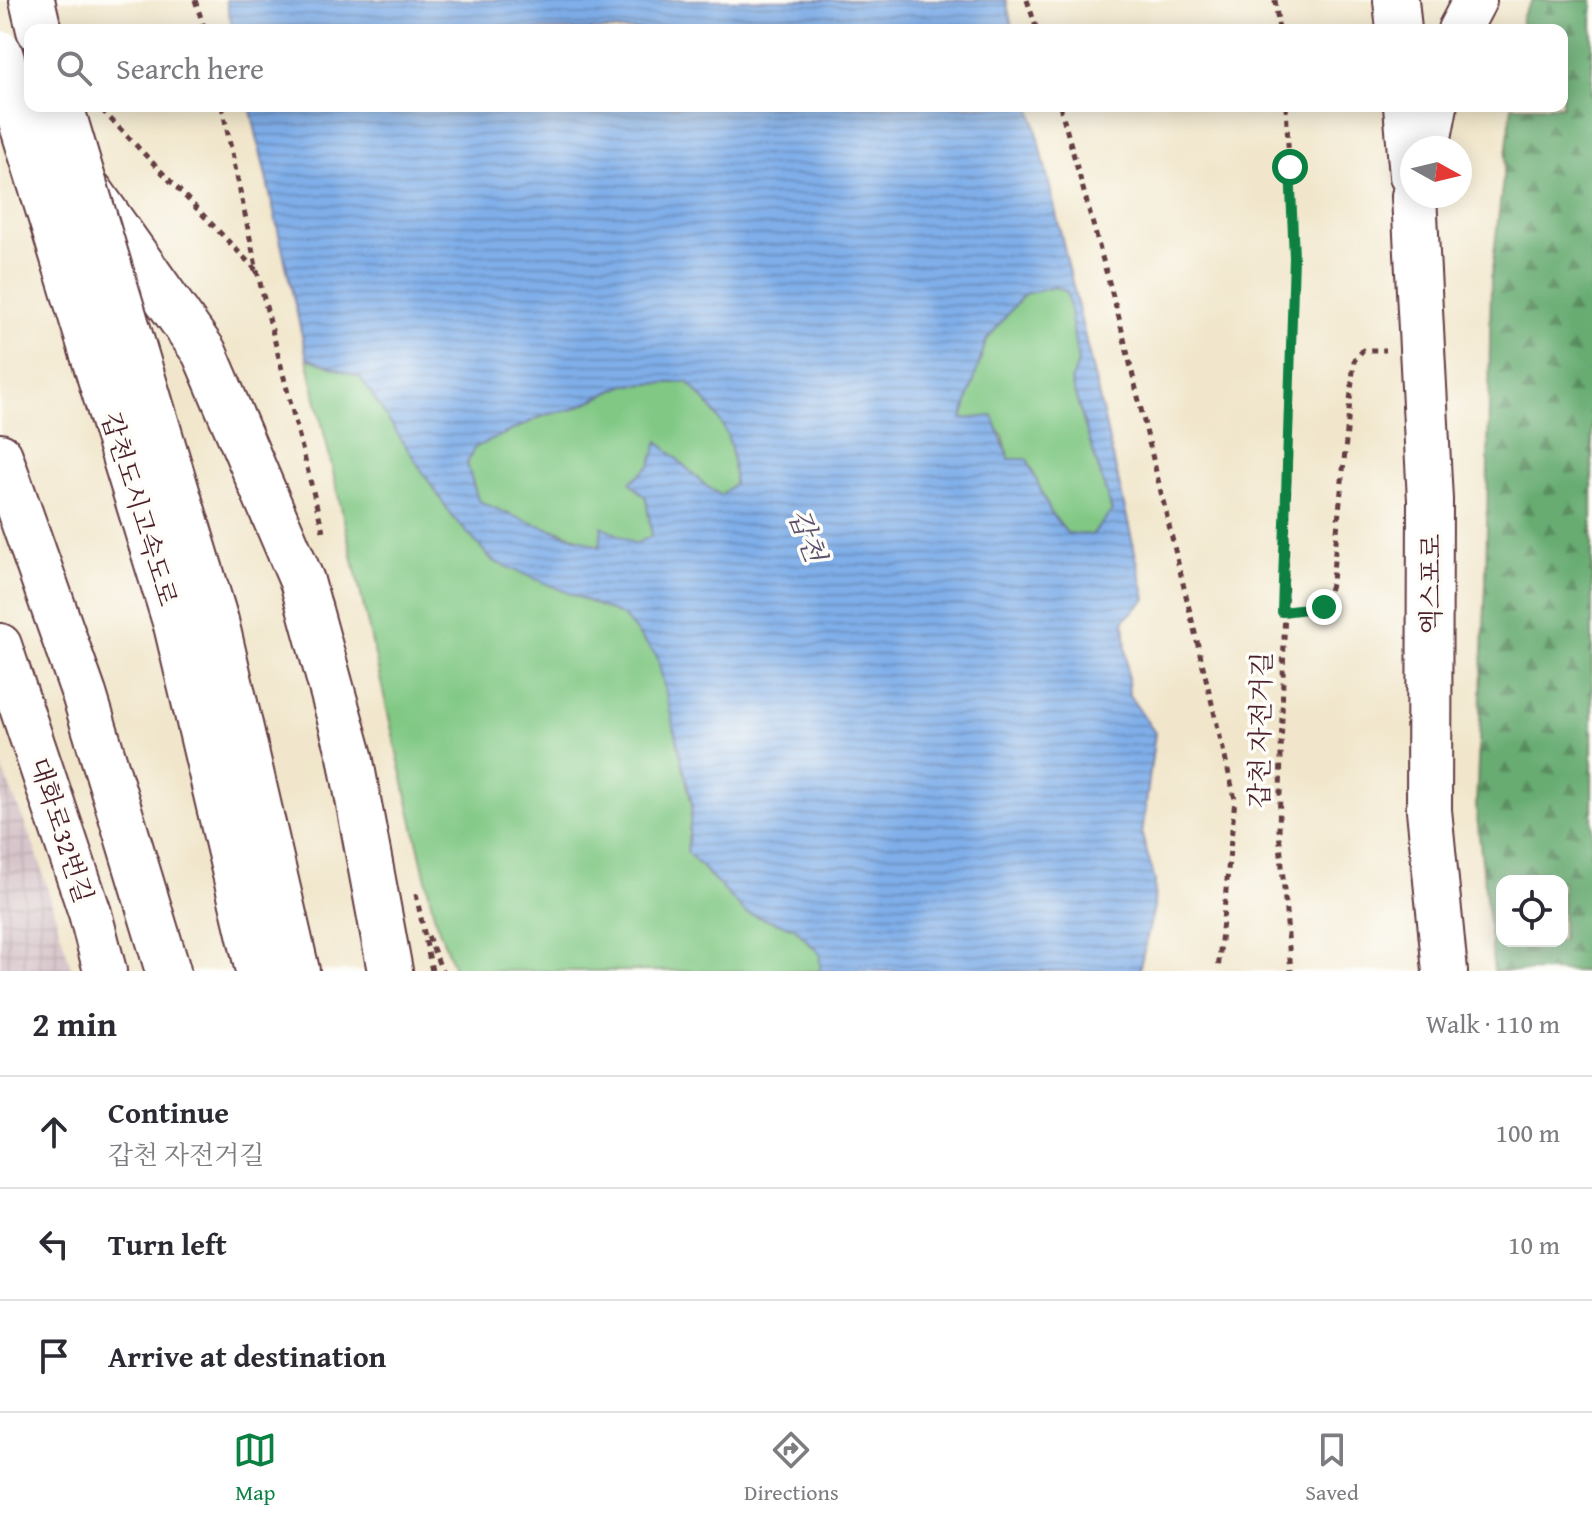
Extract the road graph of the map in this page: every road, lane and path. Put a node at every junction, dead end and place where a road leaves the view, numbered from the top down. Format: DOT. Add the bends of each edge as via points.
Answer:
graph roads {
  1 [pos="32,0"];
  2 [pos="195,0"];
  3 [pos="1027,0"];
  4 [pos="1275,0"];
  5 [pos="1396,0"];
  6 [pos="1475,0"];
  7 [pos="38,24"];
  8 [pos="203,24"];
  9 [pos="1035,24"];
  10 [pos="1278,24"];
  11 [pos="1398,24"];
  12 [pos="1462,24"];
  13 [pos="0,53"];
  14 [pos="0,66"];
  15 [pos="24,100"];
  16 [pos="33,112"];
  17 [pos="63,112"];
  18 [pos="105,112"];
  19 [pos="223,112"];
  20 [pos="1062,112"];
  21 [pos="1286,112"];
  22 [pos="1407,112"];
  23 [pos="1435,112"];
  24 [pos="1409,136"];
  25 [pos="1430,136"];
  26 [pos="1416,208"];
  27 [pos="1387,350"];
  28 [pos="0,456"];
  29 [pos="1282,612"];
  30 [pos="196,623"];
  31 [pos="0,645"];
  32 [pos="105,971"];
  33 [pos="168,971"];
  34 [pos="258,971"];
  35 [pos="297,971"];
  36 [pos="390,971"];
  37 [pos="432,971"];
  38 [pos="442,971"];
  39 [pos="1218,971"];
  40 [pos="1291,971"];
  41 [pos="1445,971"];
  1 -- 7 [label="main road"];
  2 -- 8 [label="path"];
  3 -- 9 [label="path"];
  4 -- 10 [label="path"];
  5 -- 11 [label="main road"];
  6 -- 12 [label="street"];
  13 -- 30 [label="main road, 갑천도시고속도로, bridge"];
  14 -- 15 [label="main road"];
  16 -- 36 [label="main road" via="204,352 302,581 350,756"];
  17 -- 30 [label="main road, 갑천도시고속도로, bridge"];
  18 -- 19 [label="path" via="257,271"];
  20 -- 39 [label="path" via="1119,318 1235,799"];
  21 -- 29 [label="path, 갑천 자전거길" via="1294,258"];
  22 -- 24 [label="main road, 엑스포로"];
  23 -- 25 [label="street"];
  26 -- 41 [label="main road, 엑스포로" via="1430,500 1429,810"];
  27 -- 29 [label="path" via="1363,350 1354,361 1332,581 1324,607"];
  28 -- 33 [label="main road" via="84,694"];
  29 -- 40 [label="path, 갑천 자전거길" via="1279,831"];
  30 -- 34 [label="main road, 갑천도시고속도로"];
  30 -- 35 [label="main road, 갑천도시고속도로"];
  31 -- 32 [label="street, 대화로32번길"];
  37 -- 38 [label="path" via="424,924"];
}
